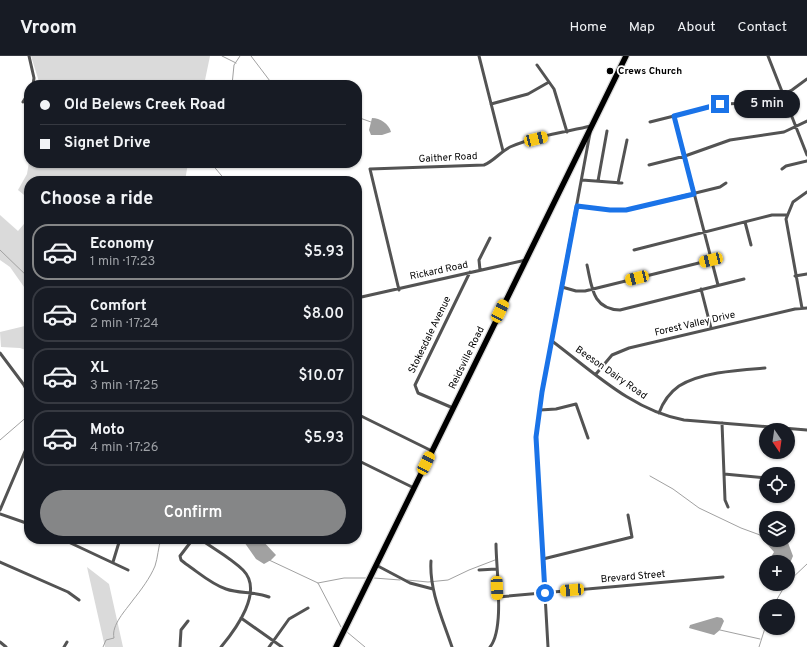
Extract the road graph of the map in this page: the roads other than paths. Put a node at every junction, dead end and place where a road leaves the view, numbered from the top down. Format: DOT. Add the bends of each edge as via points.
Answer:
graph roads {
  1 [pos="29,56"];
  2 [pos="479,56"];
  3 [pos="626,56"];
  4 [pos="768,56"];
  5 [pos="537,65"];
  6 [pos="807,79"];
  7 [pos="34,80"];
  8 [pos="549,82"];
  9 [pos="784,94"];
  10 [pos="491,104"];
  11 [pos="674,116"];
  12 [pos="807,121"];
  13 [pos="650,122"];
  14 [pos="591,126"];
  15 [pos="797,126"];
  16 [pos="607,131"];
  17 [pos="567,132"];
  18 [pos="627,140"];
  19 [pos="502,151"];
  20 [pos="685,156"];
  21 [pos="807,156"];
  22 [pos="807,161"];
  23 [pos="648,165"];
  24 [pos="782,169"];
  25 [pos="582,180"];
  26 [pos="598,181"];
  27 [pos="726,183"];
  28 [pos="807,192"];
  29 [pos="694,194"];
  30 [pos="577,206"];
  31 [pos="786,215"];
  32 [pos="745,222"];
  33 [pos="704,232"];
  34 [pos="490,238"];
  35 [pos="751,245"];
  36 [pos="634,250"];
  37 [pos="526,260"];
  38 [pos="711,260"];
  39 [pos="587,265"];
  40 [pos="480,270"];
  41 [pos="470,272"];
  42 [pos="807,274"];
  43 [pos="796,276"];
  44 [pos="744,279"];
  45 [pos="718,286"];
  46 [pos="562,287"];
  47 [pos="593,288"];
  48 [pos="701,289"];
  49 [pos="399,290"];
  50 [pos="362,297"];
  51 [pos="802,308"];
  52 [pos="807,308"];
  53 [pos="711,328"];
  54 [pos="552,341"];
  55 [pos="0,352"];
  56 [pos="765,368"];
  57 [pos="596,374"];
  58 [pos="24,385"];
  59 [pos="453,408"];
  60 [pos="540,410"];
  61 [pos="659,414"];
  62 [pos="362,416"];
  63 [pos="722,423"];
  64 [pos="807,430"];
  65 [pos="588,438"];
  66 [pos="432,451"];
  67 [pos="24,453"];
  68 [pos="362,462"];
  69 [pos="724,474"];
  70 [pos="759,477"];
  71 [pos="414,488"];
  72 [pos="728,507"];
  73 [pos="0,510"];
  74 [pos="0,514"];
  75 [pos="628,515"];
  76 [pos="24,522"];
  77 [pos="73,544"];
  78 [pos="118,544"];
  79 [pos="189,544"];
  80 [pos="207,544"];
  81 [pos="496,544"];
  82 [pos="543,559"];
  83 [pos="431,561"];
  84 [pos="0,562"];
  85 [pos="113,562"];
  86 [pos="376,565"];
  87 [pos="496,569"];
  88 [pos="128,570"];
  89 [pos="479,570"];
  90 [pos="723,577"];
  91 [pos="433,589"];
  92 [pos="251,592"];
  93 [pos="545,593"];
  94 [pos="269,597"];
  95 [pos="498,597"];
  96 [pos="79,600"];
  97 [pos="308,608"];
  98 [pos="241,618"];
  99 [pos="188,621"];
  100 [pos="273,641"];
  101 [pos="0,642"];
  102 [pos="67,642"];
  103 [pos="6,647"];
  104 [pos="64,647"];
  105 [pos="180,647"];
  106 [pos="221,647"];
  107 [pos="269,647"];
  108 [pos="282,647"];
  109 [pos="336,647"];
  110 [pos="452,647"];
  111 [pos="490,647"];
  112 [pos="548,647"];
  1 -- 7 [label="street"];
  2 -- 10 [label="street"];
  3 -- 14 [label="highway, Reidsville Road"];
  4 -- 9 [label="street"];
  5 -- 8 [label="street"];
  6 -- 9 [label="street"];
  8 -- 10 [label="street" via="528,94"];
  8 -- 17 [label="street" via="558,96"];
  9 -- 11 [label="street" via="762,102 722,104"];
  9 -- 15 [label="street"];
  10 -- 19 [label="street"];
  11 -- 13 [label="street"];
  11 -- 20 [label="street"];
  12 -- 15 [label="street"];
  14 -- 17 [label="street, Gaither Road"];
  14 -- 25 [label="street"];
  14 -- 37 [label="highway, Reidsville Road"];
  15 -- 20 [label="street" via="779,133 730,140"];
  15 -- 21 [label="street"];
  16 -- 26 [label="street"];
  17 -- 19 [label="street, Gaither Road" via="518,144"];
  18 -- 26 [label="street" via="620,183"];
  19 -- 49 [label="street, Gaither Road" via="489,163 477,166 370,169"];
  20 -- 23 [label="street"];
  20 -- 29 [label="street"];
  22 -- 24 [label="street"];
  25 -- 26 [label="street"];
  25 -- 30 [label="street"];
  27 -- 29 [label="street"];
  28 -- 31 [label="street" via="793,202"];
  29 -- 30 [label="street" via="626,210"];
  29 -- 33 [label="street"];
  30 -- 46 [label="street"];
  31 -- 32 [label="street" via="768,216"];
  31 -- 43 [label="street"];
  32 -- 33 [label="street"];
  32 -- 35 [label="street"];
  33 -- 36 [label="street"];
  33 -- 38 [label="street"];
  34 -- 40 [label="street" via="479,260"];
  37 -- 40 [label="street, Rickard Road"];
  37 -- 59 [label="highway, Reidsville Road"];
  38 -- 45 [label="street"];
  38 -- 47 [label="street"];
  39 -- 47 [label="street"];
  40 -- 41 [label="street, Rickard Road"];
  41 -- 49 [label="street, Rickard Road"];
  41 -- 59 [label="street, Stokesdale Avenue" via="415,385 418,393"];
  42 -- 43 [label="street"];
  43 -- 51 [label="street"];
  44 -- 45 [label="street"];
  45 -- 48 [label="street"];
  46 -- 47 [label="street" via="576,291"];
  46 -- 54 [label="street"];
  47 -- 48 [label="street" via="600,304 611,310 620,310"];
  48 -- 53 [label="street"];
  49 -- 50 [label="street, Rickard Road"];
  51 -- 52 [label="street, Forest Valley Drive"];
  51 -- 53 [label="street, Forest Valley Drive"];
  53 -- 57 [label="street, Forest Valley Drive" via="618,351 606,360"];
  54 -- 57 [label="street, Beeson Dairy Road"];
  54 -- 60 [label="street"];
  55 -- 58 [label="street"];
  56 -- 61 [label="street" via="730,371 690,380 671,393"];
  57 -- 61 [label="street, Beeson Dairy Road"];
  59 -- 66 [label="highway, Reidsville Road"];
  60 -- 65 [label="street" via="576,404"];
  60 -- 82 [label="street" via="536,460"];
  61 -- 63 [label="street, Beeson Dairy Road" via="684,420"];
  62 -- 66 [label="street"];
  63 -- 64 [label="street, Beeson Dairy Road"];
  63 -- 69 [label="street"];
  66 -- 71 [label="highway, Reidsville Road"];
  67 -- 73 [label="street"];
  68 -- 71 [label="street"];
  69 -- 70 [label="street"];
  69 -- 72 [label="street" via="725,500"];
  71 -- 86 [label="highway, Reidsville Road"];
  74 -- 76 [label="street"];
  75 -- 82 [label="street" via="632,537"];
  77 -- 85 [label="street"];
  78 -- 85 [label="street"];
  79 -- 92 [label="street" via="180,556 181,560 225,589"];
  80 -- 92 [label="street" via="243,570 250,581"];
  81 -- 87 [label="street"];
  82 -- 93 [label="street"];
  83 -- 91 [label="street"];
  84 -- 96 [label="street" via="68,592"];
  85 -- 88 [label="street"];
  86 -- 91 [label="street" via="410,583"];
  86 -- 109 [label="highway, Reidsville Road"];
  87 -- 89 [label="street"];
  87 -- 95 [label="street"];
  90 -- 93 [label="street, Brevard Street"];
  91 -- 110 [label="street"];
  92 -- 94 [label="street"];
  92 -- 98 [label="street"];
  93 -- 95 [label="street, Brevard Street"];
  93 -- 112 [label="street"];
  95 -- 111 [label="street" via="498,626"];
  97 -- 100 [label="street" via="289,619"];
  98 -- 100 [label="street"];
  98 -- 106 [label="street"];
  99 -- 105 [label="street" via="182,630"];
  100 -- 107 [label="street"];
  100 -- 108 [label="street"];
  101 -- 103 [label="street"];
  102 -- 104 [label="street"];
}
